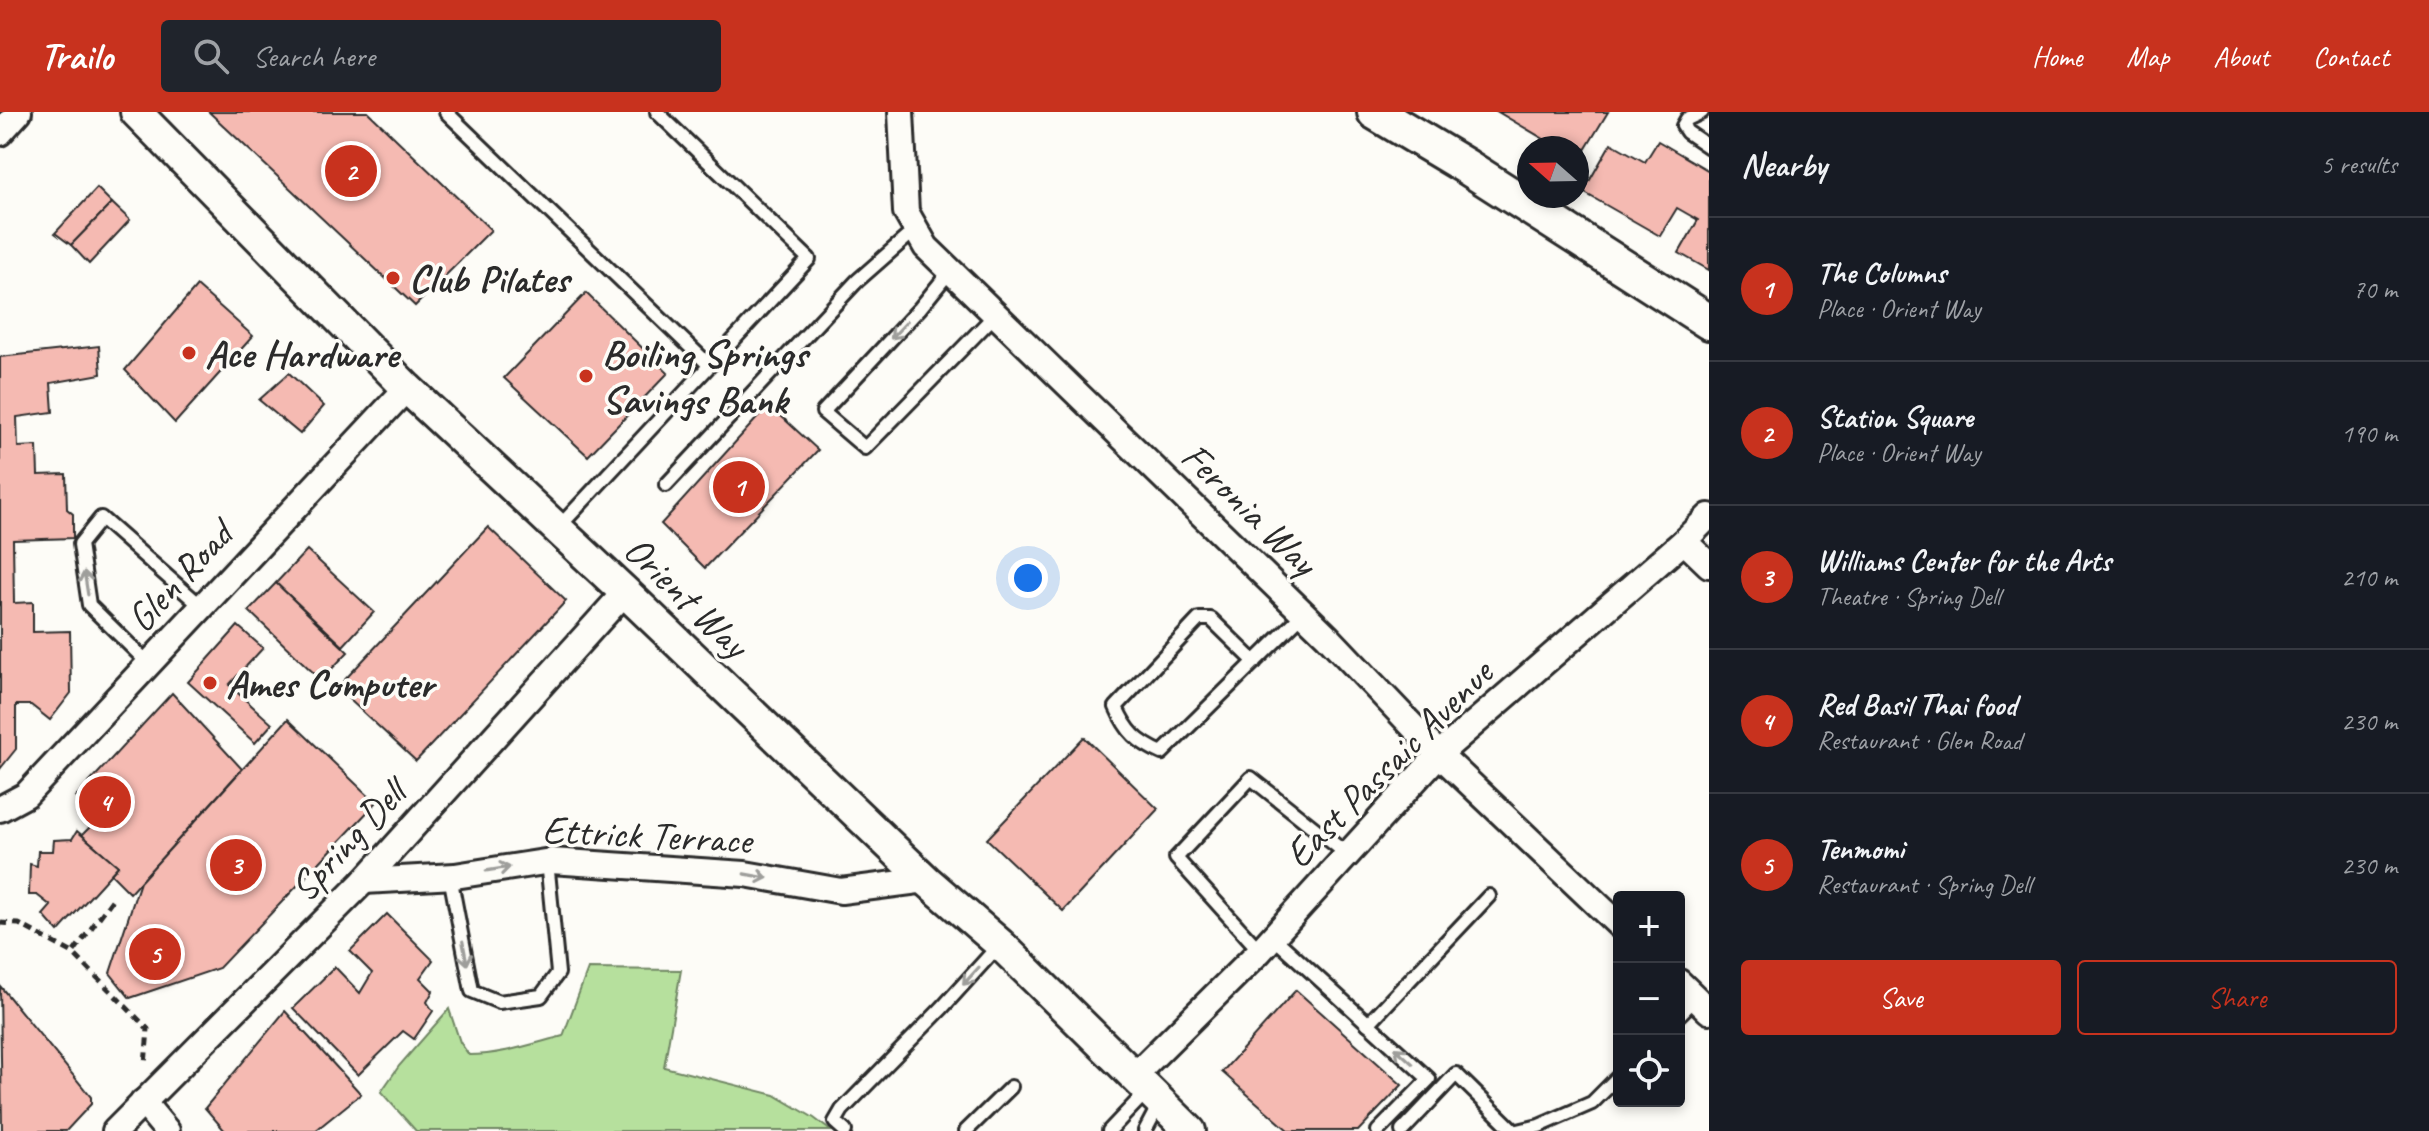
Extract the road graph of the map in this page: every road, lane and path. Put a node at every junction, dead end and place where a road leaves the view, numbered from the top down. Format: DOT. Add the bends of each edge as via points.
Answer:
graph roads {
  1 [pos="19,112"];
  2 [pos="136,112"];
  3 [pos="446,112"];
  4 [pos="657,112"];
  5 [pos="901,112"];
  6 [pos="1375,112"];
  7 [pos="1702,112"];
  8 [pos="0,133"];
  9 [pos="1709,147"];
  10 [pos="915,230"];
  11 [pos="950,271"];
  12 [pos="995,315"];
  13 [pos="1709,322"];
  14 [pos="709,365"];
  15 [pos="407,388"];
  16 [pos="666,485"];
  17 [pos="1709,516"];
  18 [pos="558,528"];
  19 [pos="1684,541"];
  20 [pos="1709,565"];
  21 [pos="625,592"];
  22 [pos="202,607"];
  23 [pos="1304,613"];
  24 [pos="1255,662"];
  25 [pos="149,664"];
  26 [pos="1439,754"];
  27 [pos="0,809"];
  28 [pos="1348,855"];
  29 [pos="547,861"];
  30 [pos="450,876"];
  31 [pos="926,880"];
  32 [pos="364,881"];
  33 [pos="1489,896"];
  34 [pos="112,900"];
  35 [pos="1613,919"];
  36 [pos="0,923"];
  37 [pos="1000,944"];
  38 [pos="1266,944"];
  39 [pos="73,953"];
  40 [pos="1368,1024"];
  41 [pos="1613,1082"];
  42 [pos="1011,1087"];
  43 [pos="1146,1088"];
  44 [pos="143,1102"];
  45 [pos="840,1126"];
  46 [pos="115,1131"];
  47 [pos="167,1131"];
  48 [pos="966,1131"];
  49 [pos="1109,1131"];
  50 [pos="1145,1131"];
  51 [pos="1190,1131"];
  52 [pos="1378,1131"];
  53 [pos="1402,1131"];
  54 [pos="1516,1131"];
  1 -- 8 [label="street"];
  2 -- 15 [label="street, Orient Way"];
  3 -- 14 [label="lane"];
  4 -- 14 [label="lane" via="809,259"];
  5 -- 10 [label="street, Feronia Way" via="906,212"];
  6 -- 13 [label="main road"];
  7 -- 9 [label="lane" via="1683,126"];
  10 -- 11 [label="street, Feronia Way"];
  10 -- 16 [label="lane" via="857,281"];
  11 -- 12 [label="street, Feronia Way"];
  11 -- 12 [label="lane, one-way" via="823,412 865,448"];
  12 -- 23 [label="street, Feronia Way"];
  14 -- 18 [label="lane"];
  15 -- 18 [label="street, Orient Way"];
  15 -- 22 [label="street, Glen Road"];
  17 -- 19 [label="street, East Passaic Avenue"];
  18 -- 21 [label="street, Orient Way"];
  19 -- 20 [label="street"];
  19 -- 26 [label="street, East Passaic Avenue"];
  21 -- 31 [label="street, Orient Way"];
  21 -- 32 [label="street, Spring Dell"];
  22 -- 25 [label="street, Glen Road"];
  25 -- 22 [label="lane, one-way" via="89,605 80,544 101,518"];
  23 -- 24 [label="lane"];
  23 -- 26 [label="street, Feronia Way"];
  24 -- 24 [label="lane" via="1162,753 1143,745 1124,727 1116,707 1199,619 1211,619"];
  25 -- 27 [label="street, Glen Road" via="26,795"];
  26 -- 28 [label="street, East Passaic Avenue"];
  26 -- 35 [label="street, Feronia Way"];
  28 -- 38 [label="street, East Passaic Avenue"];
  28 -- 38 [label="lane" via="1251,778 1176,858"];
  30 -- 29 [label="street, Ettrick Terrace, one-way"];
  30 -- 29 [label="lane, one-way" via="472,991 499,1002 541,996 558,973"];
  29 -- 31 [label="street, Ettrick Terrace, one-way" via="745,874 841,891"];
  30 -- 32 [label="street, Ettrick Terrace"];
  31 -- 37 [label="street, Orient Way"];
  32 -- 44 [label="street, Spring Dell"];
  33 -- 40 [label="lane"];
  34 -- 39 [label="path"];
  36 -- 39 [label="path" via="19,924"];
  37 -- 43 [label="street, Orient Way"];
  37 -- 45 [label="lane, one-way" via="842,1110"];
  38 -- 40 [label="lane"];
  38 -- 43 [label="street, East Passaic Avenue"];
  39 -- 44 [label="path" via="148,1029"];
  52 -- 40 [label="lane, one-way" via="1429,1079"];
  41 -- 54 [label="lane" via="1592,1103"];
  42 -- 48 [label="lane"];
  43 -- 49 [label="lane"];
  43 -- 50 [label="lane" via="1154,1114"];
  43 -- 51 [label="street, Orient Way"];
  44 -- 46 [label="street, Spring Dell"];
  44 -- 47 [label="street"];
  53 -- 54 [label="lane" via="1456,1074"];
}
